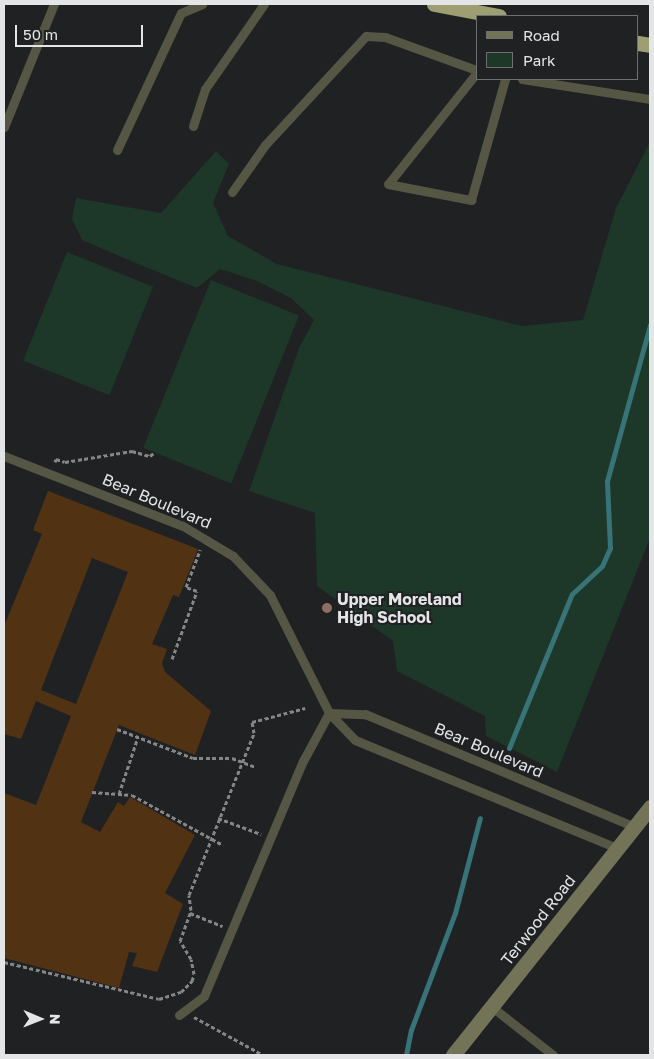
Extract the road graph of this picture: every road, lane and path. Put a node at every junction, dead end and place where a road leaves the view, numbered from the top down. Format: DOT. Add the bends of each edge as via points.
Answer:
graph roads {
  1 [pos="54,4"];
  2 [pos="202,4"];
  3 [pos="264,4"];
  4 [pos="434,4"];
  5 [pos="494,15"];
  6 [pos="477,70"];
  7 [pos="505,80"];
  8 [pos="528,80"];
  9 [pos="650,99"];
  10 [pos="193,126"];
  11 [pos="4,127"];
  12 [pos="117,150"];
  13 [pos="232,192"];
  14 [pos="155,452"];
  15 [pos="4,456"];
  16 [pos="55,462"];
  17 [pos="200,549"];
  18 [pos="172,659"];
  19 [pos="306,708"];
  20 [pos="328,713"];
  21 [pos="118,729"];
  22 [pos="138,737"];
  23 [pos="242,762"];
  24 [pos="255,767"];
  25 [pos="92,792"];
  26 [pos="119,794"];
  27 [pos="650,808"];
  28 [pos="218,818"];
  29 [pos="634,827"];
  30 [pos="271,837"];
  31 [pos="212,839"];
  32 [pos="223,845"];
  33 [pos="617,848"];
  34 [pos="4,962"];
  35 [pos="492,1007"];
  36 [pos="182,1013"];
  37 [pos="263,1055"];
  38 [pos="454,1055"];
  39 [pos="552,1055"];
  1 -- 11 [label="lane"];
  2 -- 12 [label="lane" via="181,13"];
  3 -- 10 [label="lane" via="205,89"];
  4 -- 5 [label="highway"];
  6 -- 7 [label="lane" via="388,184 471,200"];
  6 -- 13 [label="lane" via="385,37 366,36 264,145"];
  8 -- 9 [label="lane"];
  14 -- 16 [label="path" via="150,456 132,451 65,462 56,458"];
  15 -- 20 [label="lane, Bear Boulevard" via="183,526 233,556 258,580 281,612"];
  17 -- 18 [label="path" via="186,587 197,591"];
  19 -- 23 [label="path" via="252,722 254,733"];
  20 -- 29 [label="lane, Bear Boulevard" via="365,714"];
  20 -- 30 [label="lane" via="303,761"];
  20 -- 33 [label="lane, Bear Boulevard" via="354,740"];
  21 -- 22 [label="path"];
  22 -- 23 [label="path" via="193,758 232,758"];
  22 -- 26 [label="path"];
  23 -- 24 [label="path"];
  23 -- 28 [label="path"];
  25 -- 26 [label="path"];
  26 -- 31 [label="path" via="132,795"];
  27 -- 29 [label="street, Terwood Road"];
  28 -- 30 [label="path"];
  28 -- 31 [label="path"];
  29 -- 33 [label="street, Terwood Road"];
  30 -- 36 [label="lane" via="204,996"];
  31 -- 32 [label="path"];
  31 -- 34 [label="path" via="189,896 191,910 181,935 182,948 194,966 192,981 182,992 159,999"];
  33 -- 35 [label="street, Terwood Road"];
  35 -- 38 [label="street, Terwood Road"];
  35 -- 39 [label="lane"];
  36 -- 37 [label="path"];
}
